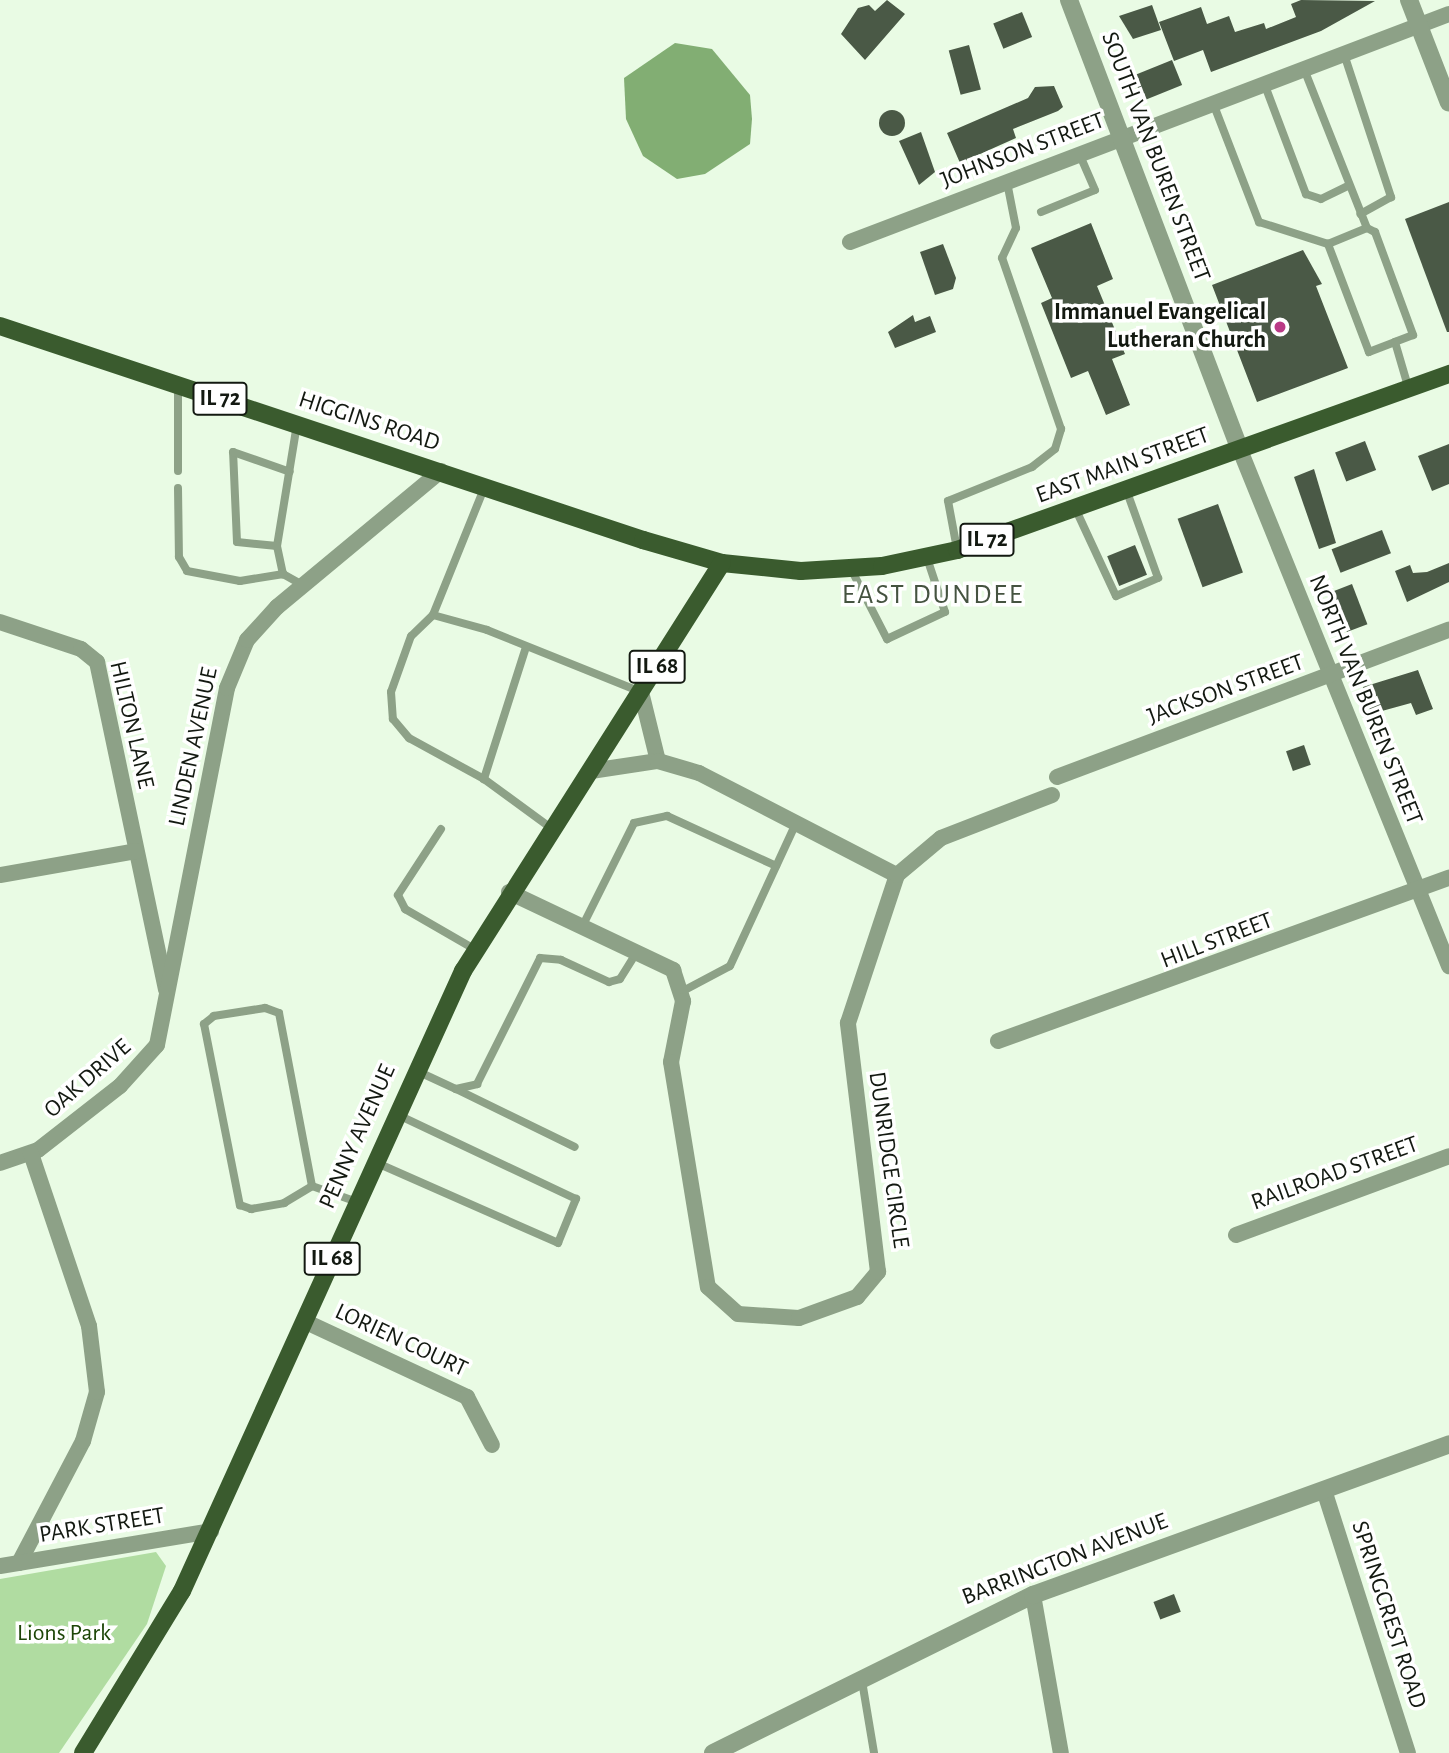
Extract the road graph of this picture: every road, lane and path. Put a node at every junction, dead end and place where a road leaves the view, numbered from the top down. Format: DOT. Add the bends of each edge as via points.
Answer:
graph roads {
  1 [pos="1069,0"];
  2 [pos="1409,0"];
  3 [pos="1449,14"];
  4 [pos="1419,26"];
  5 [pos="1343,51"];
  6 [pos="1303,66"];
  7 [pos="1263,81"];
  8 [pos="1213,101"];
  9 [pos="1449,103"];
  10 [pos="1121,137"];
  11 [pos="1079,153"];
  12 [pos="1007,182"];
  13 [pos="1348,186"];
  14 [pos="1041,212"];
  15 [pos="1360,214"];
  16 [pos="1367,228"];
  17 [pos="850,242"];
  18 [pos="1328,244"];
  19 [pos="0,326"];
  20 [pos="1395,342"];
  21 [pos="1449,374"];
  22 [pos="178,385"];
  23 [pos="1409,390"];
  24 [pos="298,424"];
  25 [pos="1240,450"];
  26 [pos="178,471"];
  27 [pos="441,471"];
  28 [pos="290,472"];
  29 [pos="485,486"];
  30 [pos="178,488"];
  31 [pos="1127,492"];
  32 [pos="1076,510"];
  33 [pos="277,546"];
  34 [pos="957,550"];
  35 [pos="927,558"];
  36 [pos="722,563"];
  37 [pos="851,569"];
  38 [pos="283,574"];
  39 [pos="303,585"];
  40 [pos="433,615"];
  41 [pos="0,622"];
  42 [pos="1449,630"];
  43 [pos="526,647"];
  44 [pos="1330,675"];
  45 [pos="641,692"];
  46 [pos="658,761"];
  47 [pos="591,771"];
  48 [pos="1057,777"];
  49 [pos="484,779"];
  50 [pos="1052,795"];
  51 [pos="797,821"];
  52 [pos="441,828"];
  53 [pos="551,828"];
  54 [pos="136,851"];
  55 [pos="776,866"];
  56 [pos="0,875"];
  57 [pos="897,876"];
  58 [pos="1449,878"];
  59 [pos="1417,889"];
  60 [pos="509,892"];
  61 [pos="583,925"];
  62 [pos="639,949"];
  63 [pos="475,950"];
  64 [pos="1449,966"];
  65 [pos="681,992"];
  66 [pos="167,996"];
  67 [pos="998,1041"];
  68 [pos="414,1070"];
  69 [pos="456,1089"];
  70 [pos="395,1114"];
  71 [pos="575,1147"];
  72 [pos="31,1154"];
  73 [pos="1449,1156"];
  74 [pos="374,1162"];
  75 [pos="0,1163"];
  76 [pos="312,1186"];
  77 [pos="357,1202"];
  78 [pos="1236,1235"];
  79 [pos="304,1321"];
  80 [pos="1449,1444"];
  81 [pos="492,1445"];
  82 [pos="1324,1490"];
  83 [pos="211,1531"];
  84 [pos="19,1563"];
  85 [pos="0,1566"];
  86 [pos="1033,1595"];
  87 [pos="861,1678"];
  88 [pos="83,1753"];
  89 [pos="713,1753"];
  90 [pos="874,1753"];
  91 [pos="1061,1753"];
  92 [pos="1408,1753"];
  1 -- 10 [label="street, SOUTH VAN BUREN STREET"];
  2 -- 4 [label="street"];
  3 -- 4 [label="street, JOHNSON STREET"];
  4 -- 5 [label="street, JOHNSON STREET"];
  4 -- 9 [label="street"];
  5 -- 6 [label="street, JOHNSON STREET"];
  5 -- 15 [label="lane" via="1391,197"];
  6 -- 7 [label="street, JOHNSON STREET"];
  6 -- 13 [label="lane"];
  7 -- 8 [label="street, JOHNSON STREET"];
  7 -- 13 [label="lane" via="1306,194 1321,199"];
  8 -- 10 [label="street, JOHNSON STREET"];
  8 -- 18 [label="lane" via="1259,222"];
  10 -- 11 [label="street, JOHNSON STREET"];
  10 -- 25 [label="street, SOUTH VAN BUREN STREET"];
  11 -- 12 [label="street, JOHNSON STREET"];
  11 -- 14 [label="lane" via="1095,190"];
  12 -- 17 [label="street, JOHNSON STREET"];
  12 -- 34 [label="lane" via="1016,228 1002,258 1053,389 1061,429 1055,449 1032,467 948,501"];
  13 -- 15 [label="lane"];
  15 -- 16 [label="lane"];
  16 -- 18 [label="lane"];
  16 -- 20 [label="lane" via="1375,232 1413,334"];
  18 -- 20 [label="lane" via="1369,352"];
  19 -- 22 [label="main road, HIGGINS ROAD / IL 72"];
  20 -- 23 [label="lane"];
  21 -- 23 [label="main road, EAST MAIN STREET / IL 72"];
  22 -- 24 [label="main road, HIGGINS ROAD / IL 72"];
  22 -- 26 [label="lane"];
  23 -- 25 [label="main road, EAST MAIN STREET / IL 72"];
  24 -- 27 [label="main road, HIGGINS ROAD / IL 72"];
  24 -- 28 [label="lane"];
  25 -- 31 [label="main road, EAST MAIN STREET / IL 72"];
  25 -- 44 [label="street, NORTH VAN BUREN STREET"];
  27 -- 29 [label="main road, HIGGINS ROAD / IL 72"];
  27 -- 39 [label="street, LINDEN AVENUE"];
  28 -- 33 [label="lane"];
  28 -- 33 [label="lane" via="233,452 237,542"];
  29 -- 36 [label="main road, HIGGINS ROAD / IL 72"];
  29 -- 40 [label="lane"];
  30 -- 38 [label="lane" via="179,557 187,571 240,582"];
  31 -- 32 [label="main road, EAST MAIN STREET / IL 72"];
  31 -- 32 [label="lane" via="1158,578 1116,596"];
  32 -- 34 [label="main road, EAST MAIN STREET / IL 72"];
  33 -- 38 [label="lane"];
  34 -- 35 [label="main road, EAST MAIN STREET / IL 72"];
  35 -- 37 [label="main road, EAST MAIN STREET / IL 72"];
  35 -- 37 [label="lane" via="945,612 887,639"];
  36 -- 37 [label="main road, EAST MAIN STREET / IL 72"];
  36 -- 45 [label="main road, PENNY AVENUE / IL 68"];
  38 -- 39 [label="lane"];
  39 -- 66 [label="street, LINDEN AVENUE" via="257,626 233,669"];
  40 -- 43 [label="lane"];
  40 -- 49 [label="lane" via="411,636 391,692 393,719 409,738"];
  41 -- 54 [label="street, HILTON LANE" via="90,653 99,668"];
  42 -- 44 [label="street, JACKSON STREET"];
  43 -- 45 [label="lane"];
  43 -- 49 [label="lane"];
  44 -- 48 [label="street, JACKSON STREET"];
  44 -- 59 [label="street, NORTH VAN BUREN STREET"];
  45 -- 46 [label="street"];
  45 -- 47 [label="main road, PENNY AVENUE / IL 68"];
  46 -- 47 [label="street"];
  46 -- 51 [label="street" via="699,773"];
  47 -- 53 [label="main road, PENNY AVENUE / IL 68"];
  49 -- 53 [label="lane"];
  50 -- 57 [label="street" via="941,838"];
  51 -- 55 [label="lane"];
  51 -- 57 [label="street"];
  52 -- 63 [label="lane" via="398,895 405,909"];
  53 -- 60 [label="main road, PENNY AVENUE / IL 68"];
  54 -- 56 [label="street"];
  54 -- 66 [label="street, HILTON LANE"];
  55 -- 61 [label="lane" via="667,816 634,823"];
  55 -- 65 [label="lane" via="730,966"];
  57 -- 65 [label="street, DUNRIDGE CIRCLE" via="848,1023 879,1265 875,1280 857,1297 806,1316 775,1319 738,1314 710,1293 671,1062"];
  58 -- 59 [label="street, HILL STREET"];
  59 -- 64 [label="street, NORTH VAN BUREN STREET"];
  59 -- 67 [label="street, HILL STREET"];
  60 -- 61 [label="street"];
  60 -- 63 [label="main road, PENNY AVENUE / IL 68"];
  61 -- 62 [label="street"];
  62 -- 65 [label="street" via="673,970"];
  62 -- 69 [label="lane" via="620,979 609,982 561,960 540,958 477,1084"];
  63 -- 68 [label="main road, PENNY AVENUE / IL 68"];
  66 -- 72 [label="street, OAK DRIVE" via="158,1042 142,1065"];
  68 -- 69 [label="lane"];
  68 -- 70 [label="main road, PENNY AVENUE / IL 68"];
  69 -- 71 [label="lane"];
  70 -- 74 [label="main road, PENNY AVENUE / IL 68"];
  70 -- 74 [label="lane" via="576,1199 558,1243"];
  72 -- 75 [label="street, OAK DRIVE"];
  72 -- 84 [label="street" via="89,1326 97,1392 83,1441"];
  73 -- 78 [label="street, RAILROAD STREET"];
  74 -- 77 [label="main road, PENNY AVENUE / IL 68"];
  76 -- 76 [label="lane" via="284,1203 251,1209 240,1205 204,1024 214,1016 265,1008 279,1013"];
  76 -- 77 [label="lane"];
  77 -- 79 [label="main road, PENNY AVENUE / IL 68"];
  79 -- 81 [label="street, LORIEN COURT" via="467,1397"];
  79 -- 83 [label="main road, PENNY AVENUE / IL 68"];
  80 -- 82 [label="street, BARRINGTON AVENUE"];
  82 -- 86 [label="street, BARRINGTON AVENUE"];
  82 -- 92 [label="street, SPRINGCREST ROAD"];
  83 -- 84 [label="street, PARK STREET"];
  83 -- 88 [label="main road, PENNY AVENUE / IL 68" via="151,1648"];
  84 -- 85 [label="street, PARK STREET"];
  86 -- 87 [label="street, BARRINGTON AVENUE"];
  86 -- 91 [label="street"];
  87 -- 89 [label="street, BARRINGTON AVENUE"];
  87 -- 90 [label="lane"];
}
